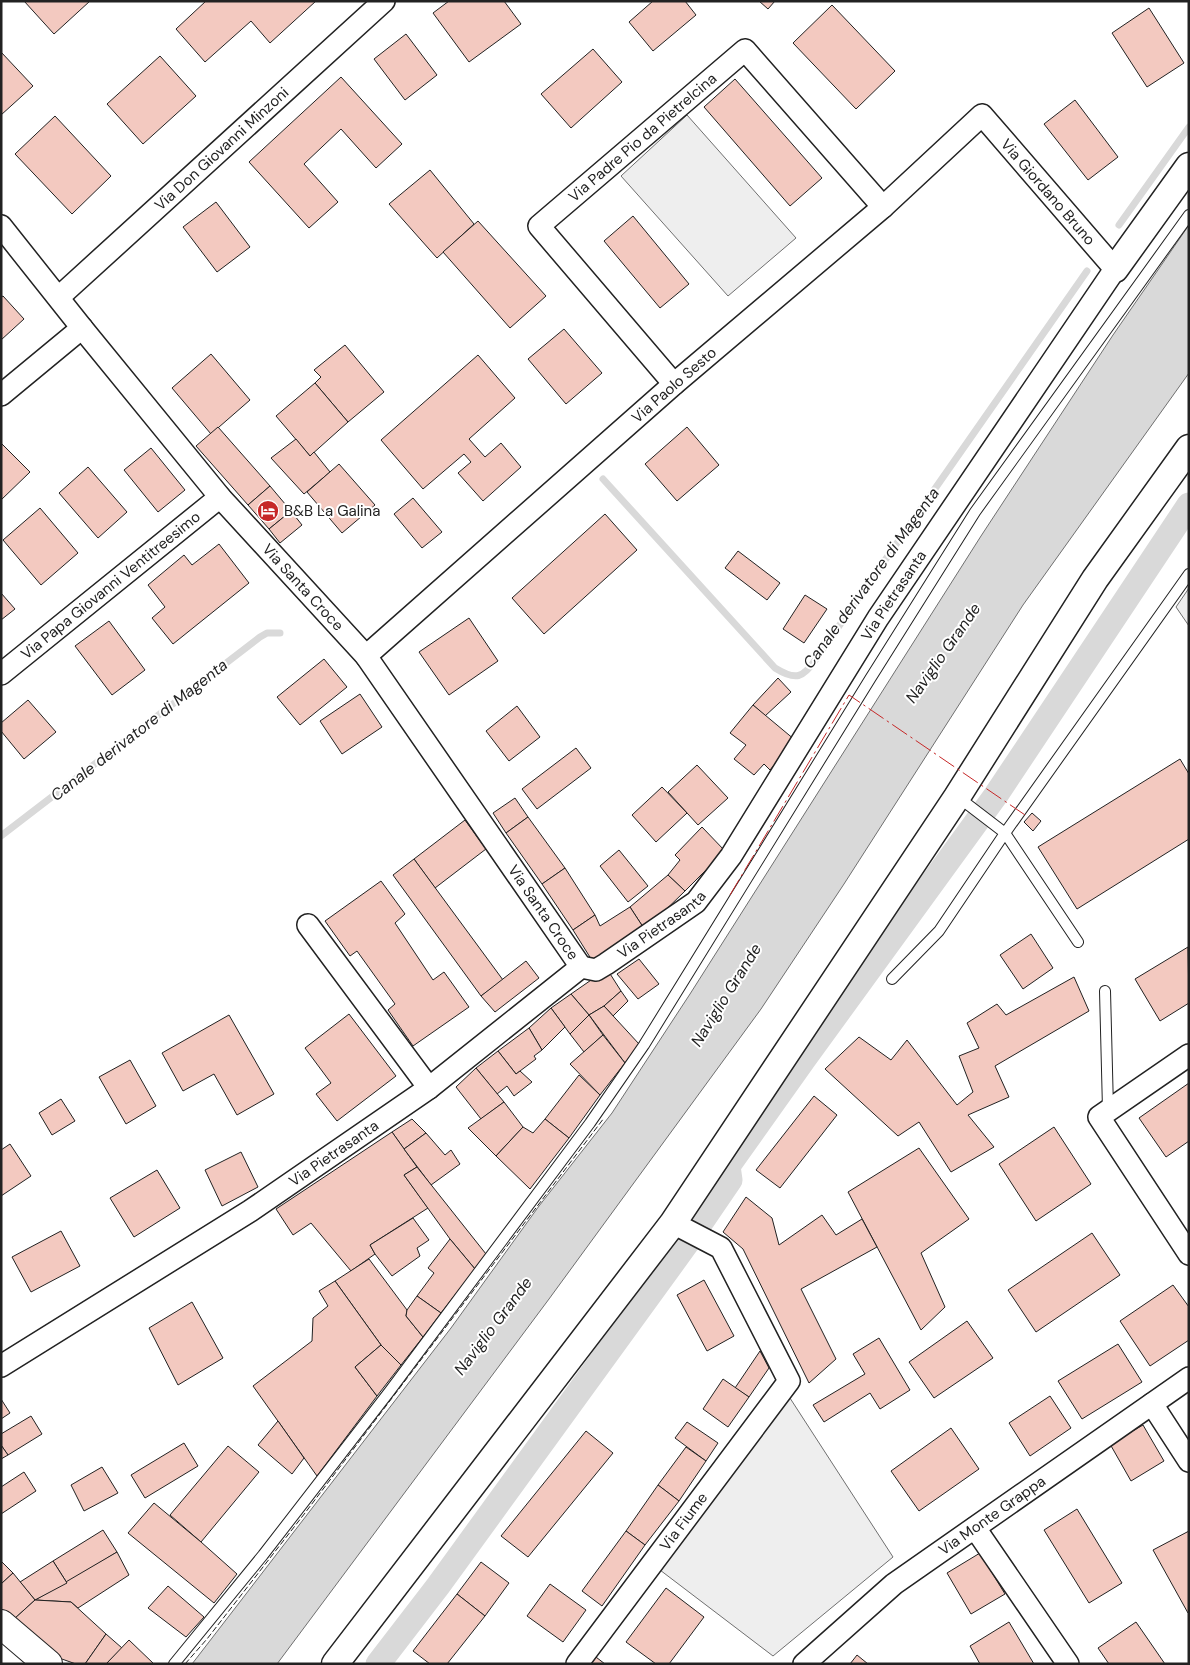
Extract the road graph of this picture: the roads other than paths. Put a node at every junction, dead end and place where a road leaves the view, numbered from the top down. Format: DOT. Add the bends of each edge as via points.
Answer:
graph roads {
  1 [pos="384,1"];
  2 [pos="982,115"];
  3 [pos="1189,166"];
  4 [pos="882,207"];
  5 [pos="1189,215"];
  6 [pos="1,226"];
  7 [pos="1115,269"];
  8 [pos="58,297"];
  9 [pos="82,328"];
  10 [pos="674,384"];
  11 [pos="1,395"];
  12 [pos="1189,448"];
  13 [pos="220,497"];
  14 [pos="1189,574"];
  15 [pos="366,656"];
  16 [pos="1,674"];
  17 [pos="957,797"];
  18 [pos="1005,833"];
  19 [pos="308,925"];
  20 [pos="1078,942"];
  21 [pos="581,967"];
  22 [pos="892,979"];
  23 [pos="1105,991"];
  24 [pos="1189,1055"];
  25 [pos="429,1088"];
  26 [pos="1108,1109"];
  27 [pos="686,1230"];
  28 [pos="1189,1254"];
  29 [pos="1,1366"];
  30 [pos="1189,1378"];
  31 [pos="1152,1404"];
  32 [pos="1189,1461"];
  33 [pos="975,1528"];
  34 [pos="1,1624"];
  35 [pos="48,1664"];
  36 [pos="174,1664"];
  37 [pos="335,1664"];
  38 [pos="577,1664"];
  39 [pos="804,1664"];
  40 [pos="1068,1664"];
  1 -- 8 [label="street, Via Don Giovanni Minzoni"];
  2 -- 4 [label="street, Via Paolo Sesto"];
  2 -- 7 [label="street, Via Giordano Bruno"];
  3 -- 7 [label="street"];
  4 -- 10 [label="street, Via Paolo Sesto"];
  4 -- 10 [label="street, Via Padre Pio da Pietrelcina" via="744,50 539,226"];
  5 -- 36 [label="lane" via="975,512 644,1045 590,1123 389,1392"];
  6 -- 8 [label="street, Via Santa Croce"];
  7 -- 21 [label="street, Via Pietrasanta" via="878,618 731,856 696,902 596,970"];
  8 -- 9 [label="street, Via Santa Croce"];
  9 -- 11 [label="street"];
  9 -- 13 [label="street, Via Santa Croce"];
  10 -- 15 [label="street, Via Paolo Sesto"];
  12 -- 17 [label="street" via="1095,579"];
  13 -- 15 [label="street, Via Santa Croce"];
  13 -- 16 [label="street, Via Papa Giovanni Ventitreesimo"];
  14 -- 18 [label="lane"];
  15 -- 21 [label="street, Via Santa Croce"];
  17 -- 18 [label="lane"];
  17 -- 27 [label="street"];
  18 -- 20 [label="lane"];
  18 -- 22 [label="lane" via="939,931"];
  19 -- 25 [label="street"];
  21 -- 25 [label="street, Via Pietrasanta"];
  23 -- 26 [label="lane"];
  24 -- 26 [label="street"];
  25 -- 29 [label="street, Via Pietrasanta" via="250,1211"];
  26 -- 28 [label="street" via="1099,1117"];
  27 -- 37 [label="street"];
  27 -- 38 [label="street, Via Fiume" via="722,1248 789,1381"];
  30 -- 31 [label="street, Via Monte Grappa"];
  31 -- 32 [label="street"];
  31 -- 33 [label="street, Via Monte Grappa"];
  33 -- 39 [label="street, Via Monte Grappa" via="894,1584"];
  33 -- 40 [label="street"];
  34 -- 35 [label="main road"];
}
